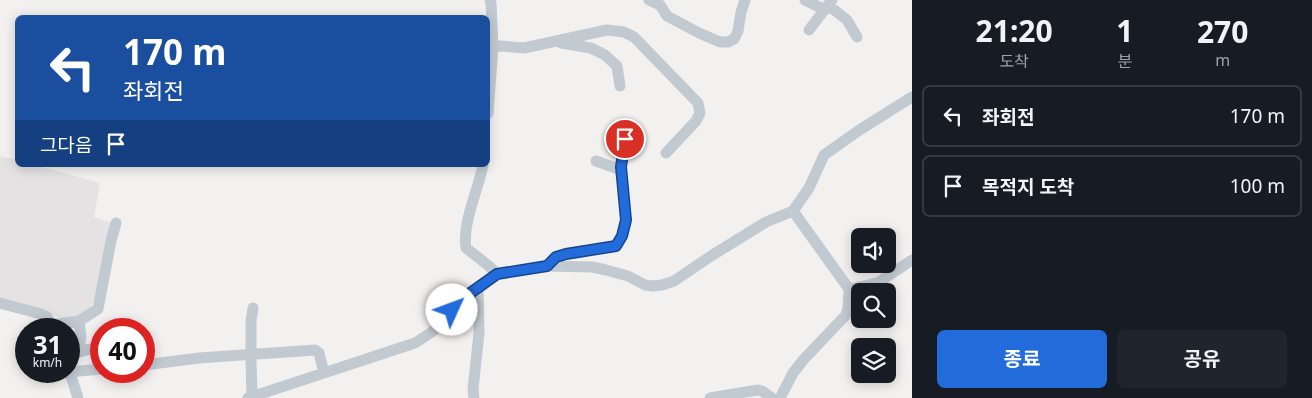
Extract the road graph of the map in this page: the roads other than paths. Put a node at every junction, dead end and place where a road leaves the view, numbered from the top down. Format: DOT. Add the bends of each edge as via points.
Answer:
graph roads {
  1 [pos="490,0"];
  2 [pos="648,0"];
  3 [pos="745,0"];
  4 [pos="805,0"];
  5 [pos="828,5"];
  6 [pos="809,30"];
  7 [pos="857,37"];
  8 [pos="557,42"];
  9 [pos="493,47"];
  10 [pos="620,86"];
  11 [pos="490,87"];
  12 [pos="912,97"];
  13 [pos="625,139"];
  14 [pos="666,152"];
  15 [pos="596,161"];
  16 [pos="483,167"];
  17 [pos="621,170"];
  18 [pos="794,210"];
  19 [pos="116,223"];
  20 [pos="912,260"];
  21 [pos="547,266"];
  22 [pos="497,274"];
  23 [pos="478,288"];
  24 [pos="849,288"];
  25 [pos="0,303"];
  26 [pos="253,308"];
  27 [pos="48,318"];
  28 [pos="80,320"];
  29 [pos="251,354"];
  30 [pos="155,364"];
  31 [pos="324,373"];
  32 [pos="73,383"];
  33 [pos="250,397"];
  34 [pos="78,398"];
  35 [pos="474,398"];
  36 [pos="710,398"];
  37 [pos="772,398"];
  38 [pos="780,398"];
  1 -- 9 [label="street"];
  2 -- 3 [label="street" via="660,5 667,16 720,42 734,39"];
  4 -- 5 [label="street"];
  5 -- 6 [label="street"];
  5 -- 7 [label="street" via="847,20"];
  8 -- 9 [label="street" via="524,48"];
  8 -- 10 [label="street" via="592,48 605,55 617,66"];
  8 -- 14 [label="street" via="607,30 624,32 643,46 698,103 700,113 696,120"];
  9 -- 11 [label="street"];
  12 -- 18 [label="street" via="824,155 809,188"];
  13 -- 17 [label="street"];
  15 -- 17 [label="street"];
  16 -- 22 [label="street" via="465,242 466,248"];
  17 -- 21 [label="street" via="626,220 616,246 566,254 556,257"];
  18 -- 21 [label="street" via="766,222 662,286 645,284 606,270"];
  18 -- 24 [label="street"];
  19 -- 28 [label="street" via="98,308"];
  20 -- 24 [label="street" via="880,282"];
  21 -- 22 [label="street"];
  22 -- 23 [label="street"];
  23 -- 31 [label="street" via="462,299 432,332 415,343"];
  23 -- 35 [label="street" via="479,333"];
  24 -- 38 [label="street" via="846,315 804,359"];
  25 -- 27 [label="street"];
  26 -- 29 [label="street"];
  29 -- 30 [label="street"];
  29 -- 31 [label="street" via="315,350 319,353"];
  29 -- 33 [label="street"];
  31 -- 33 [label="street"];
  32 -- 34 [label="street"];
  36 -- 37 [label="street" via="758,390"];
}
